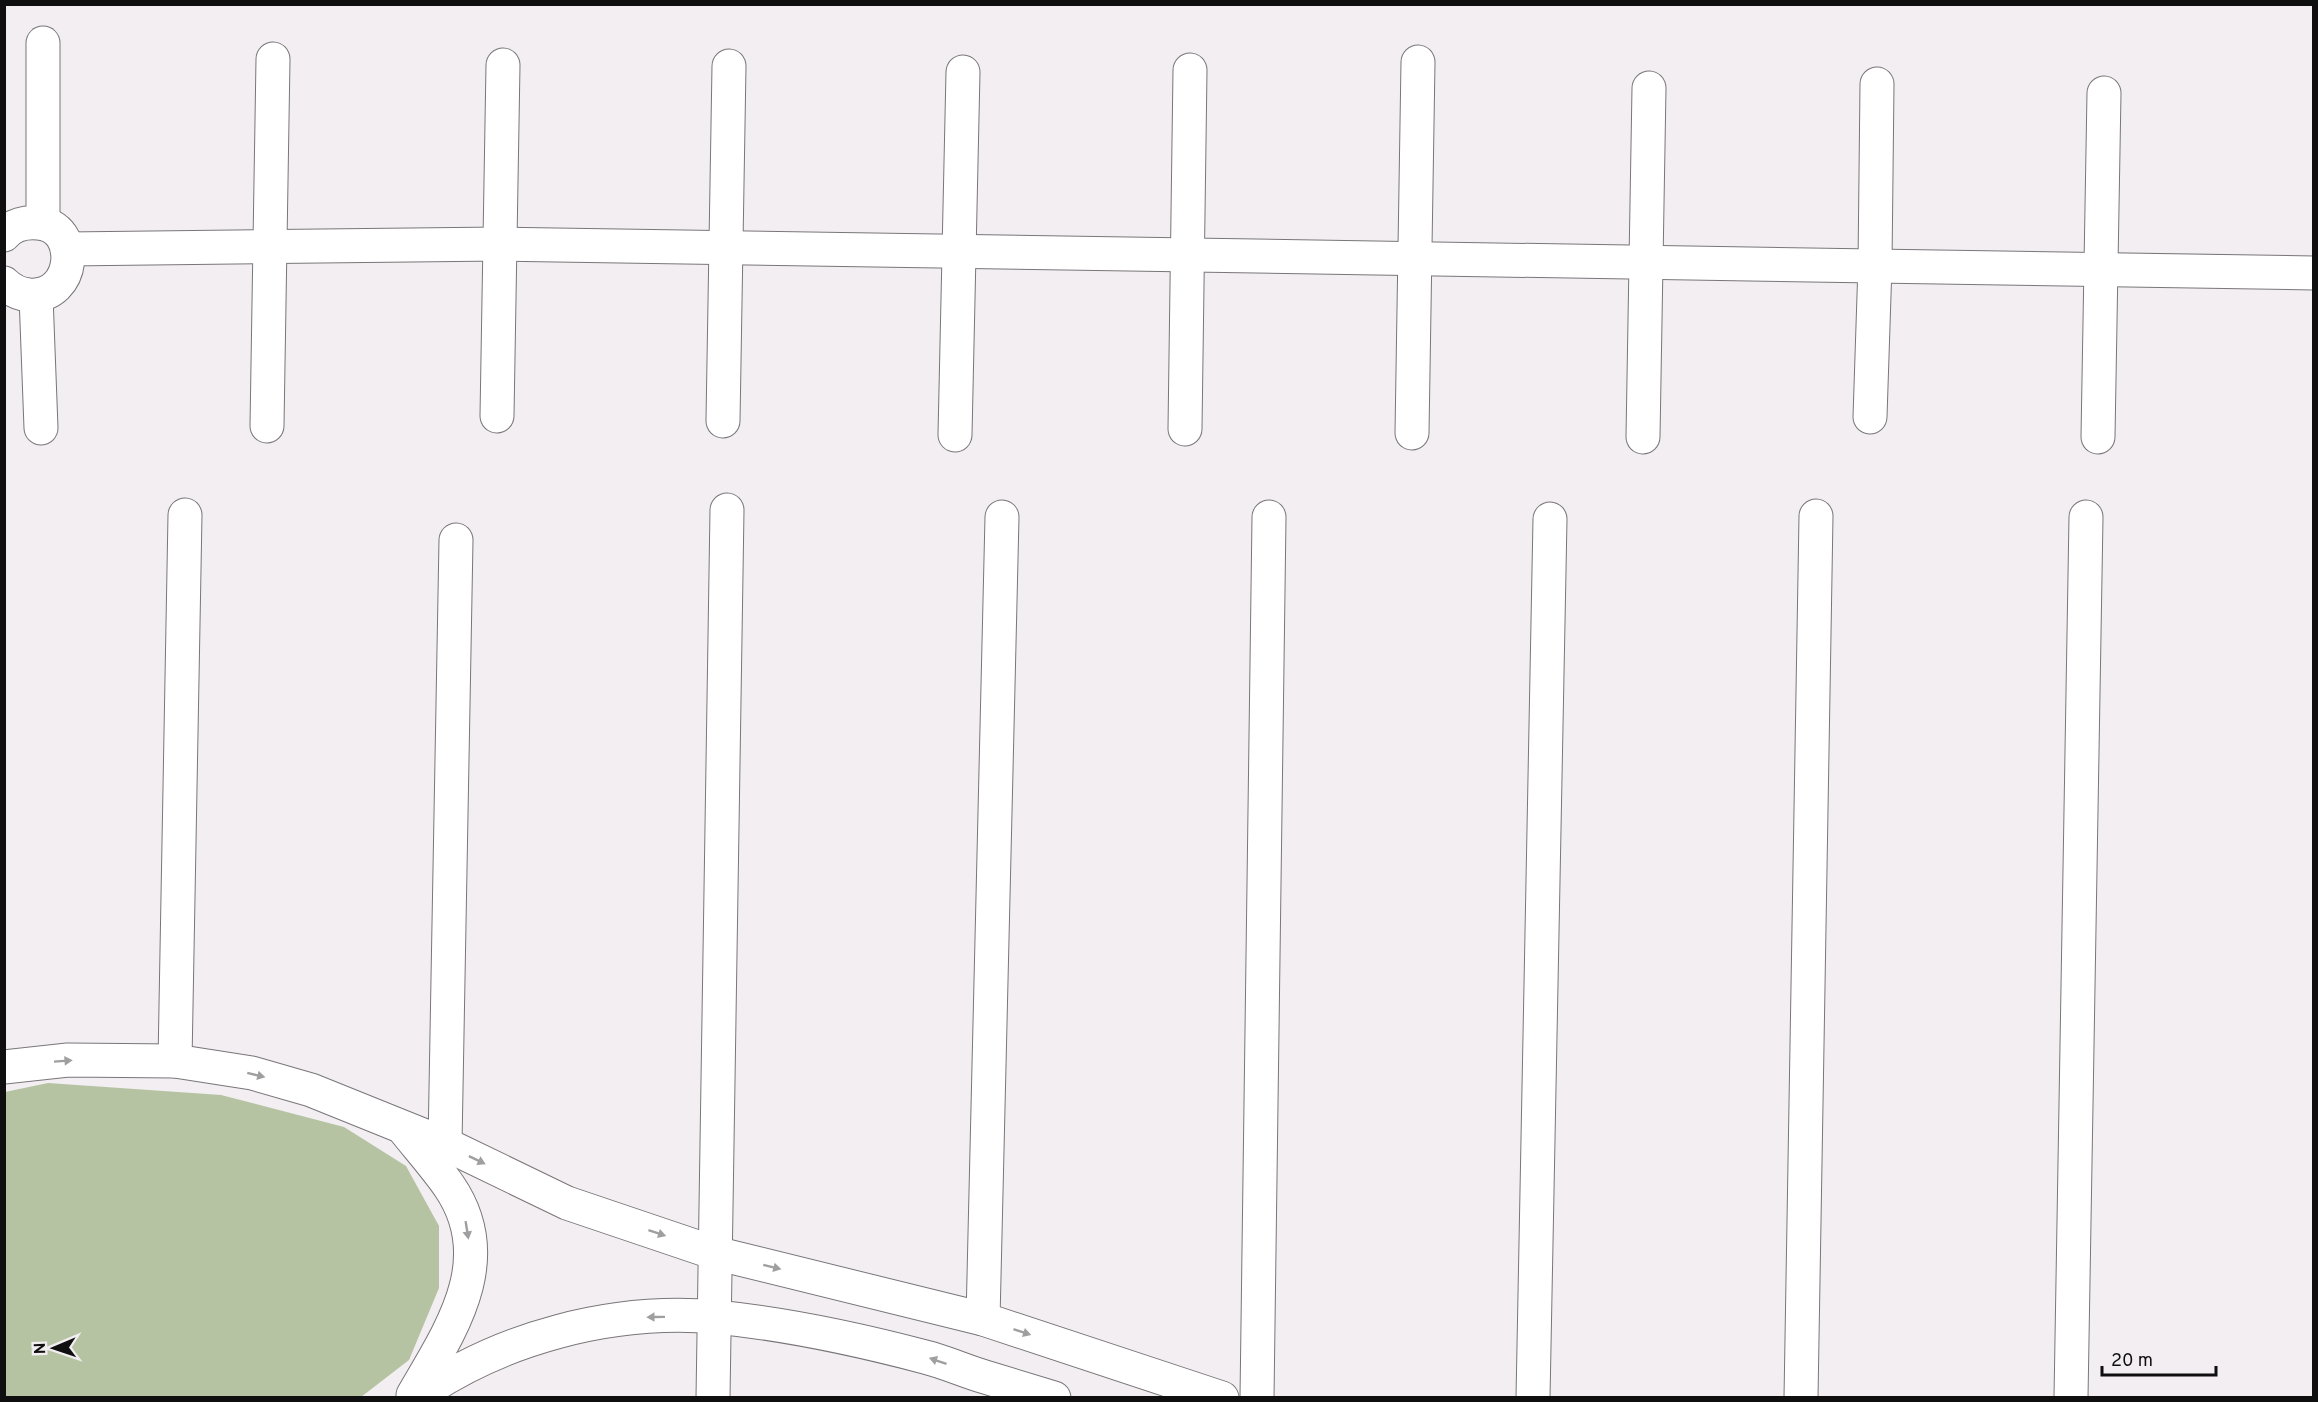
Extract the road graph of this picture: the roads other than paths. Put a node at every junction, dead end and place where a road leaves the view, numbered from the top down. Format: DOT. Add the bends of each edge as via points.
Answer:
graph roads {
  1 [pos="43,43"];
  2 [pos="273,59"];
  3 [pos="1419,62"];
  4 [pos="503,65"];
  5 [pos="729,66"];
  6 [pos="1190,70"];
  7 [pos="963,72"];
  8 [pos="1877,84"];
  9 [pos="1649,88"];
  10 [pos="2104,93"];
  11 [pos="43,223"];
  12 [pos="4,235"];
  13 [pos="500,244"];
  14 [pos="270,245"];
  15 [pos="725,246"];
  16 [pos="67,249"];
  17 [pos="959,251"];
  18 [pos="1187,254"];
  19 [pos="1415,259"];
  20 [pos="1648,261"];
  21 [pos="1875,265"];
  22 [pos="2103,268"];
  23 [pos="2313,273"];
  24 [pos="4,283"];
  25 [pos="36,296"];
  26 [pos="497,416"];
  27 [pos="1870,417"];
  28 [pos="723,421"];
  29 [pos="267,426"];
  30 [pos="41,428"];
  31 [pos="1185,429"];
  32 [pos="1412,433"];
  33 [pos="955,435"];
  34 [pos="1643,437"];
  35 [pos="2098,437"];
  36 [pos="727,510"];
  37 [pos="185,515"];
  38 [pos="1816,516"];
  39 [pos="1002,517"];
  40 [pos="1269,517"];
  41 [pos="2086,517"];
  42 [pos="1550,519"];
  43 [pos="456,540"];
  44 [pos="176,1061"];
  45 [pos="4,1067"];
  46 [pos="403,1128"];
  47 [pos="445,1144"];
  48 [pos="715,1253"];
  49 [pos="714,1317"];
  50 [pos="983,1319"];
  51 [pos="984,1387"];
  52 [pos="427,1393"];
  53 [pos="713,1398"];
  54 [pos="1054,1398"];
  55 [pos="1222,1398"];
  56 [pos="1257,1398"];
  57 [pos="1533,1398"];
  58 [pos="1802,1398"];
  59 [pos="2071,1398"];
  1 -- 11 [label="street"];
  2 -- 14 [label="street"];
  3 -- 19 [label="street"];
  4 -- 13 [label="street"];
  5 -- 15 [label="street"];
  6 -- 18 [label="street"];
  7 -- 17 [label="street"];
  8 -- 21 [label="street"];
  9 -- 20 [label="street"];
  10 -- 22 [label="street"];
  11 -- 12 [label="street" via="26,222"];
  11 -- 16 [label="street" via="63,238"];
  13 -- 14 [label="street"];
  13 -- 15 [label="street"];
  13 -- 26 [label="street"];
  14 -- 16 [label="street"];
  14 -- 29 [label="street"];
  15 -- 17 [label="street"];
  15 -- 28 [label="street"];
  16 -- 25 [label="street" via="69,261 59,284"];
  17 -- 18 [label="street"];
  17 -- 33 [label="street"];
  18 -- 19 [label="street"];
  18 -- 31 [label="street"];
  19 -- 20 [label="street"];
  19 -- 32 [label="street"];
  20 -- 21 [label="street"];
  20 -- 34 [label="street"];
  21 -- 22 [label="street"];
  21 -- 27 [label="street"];
  22 -- 23 [label="street"];
  22 -- 35 [label="street"];
  24 -- 25 [label="street" via="22,294"];
  25 -- 30 [label="street"];
  36 -- 48 [label="street"];
  37 -- 44 [label="street"];
  38 -- 58 [label="street"];
  39 -- 50 [label="street"];
  40 -- 56 [label="street"];
  41 -- 59 [label="street"];
  42 -- 57 [label="street"];
  43 -- 47 [label="street"];
  45 -- 44 [label="street, one-way" via="68,1060"];
  44 -- 46 [label="street, one-way" via="252,1073 311,1090"];
  46 -- 47 [label="street"];
  46 -- 52 [label="street, one-way" via="450,1188 467,1223 471,1262 461,1308"];
  47 -- 48 [label="street, one-way" via="567,1203"];
  48 -- 49 [label="street"];
  48 -- 50 [label="street, one-way"];
  51 -- 49 [label="street, one-way" via="927,1357 818,1332"];
  49 -- 52 [label="street, one-way" via="647,1317 585,1325 512,1346"];
  49 -- 53 [label="street"];
  50 -- 55 [label="street, one-way"];
  51 -- 54 [label="street"];
}
